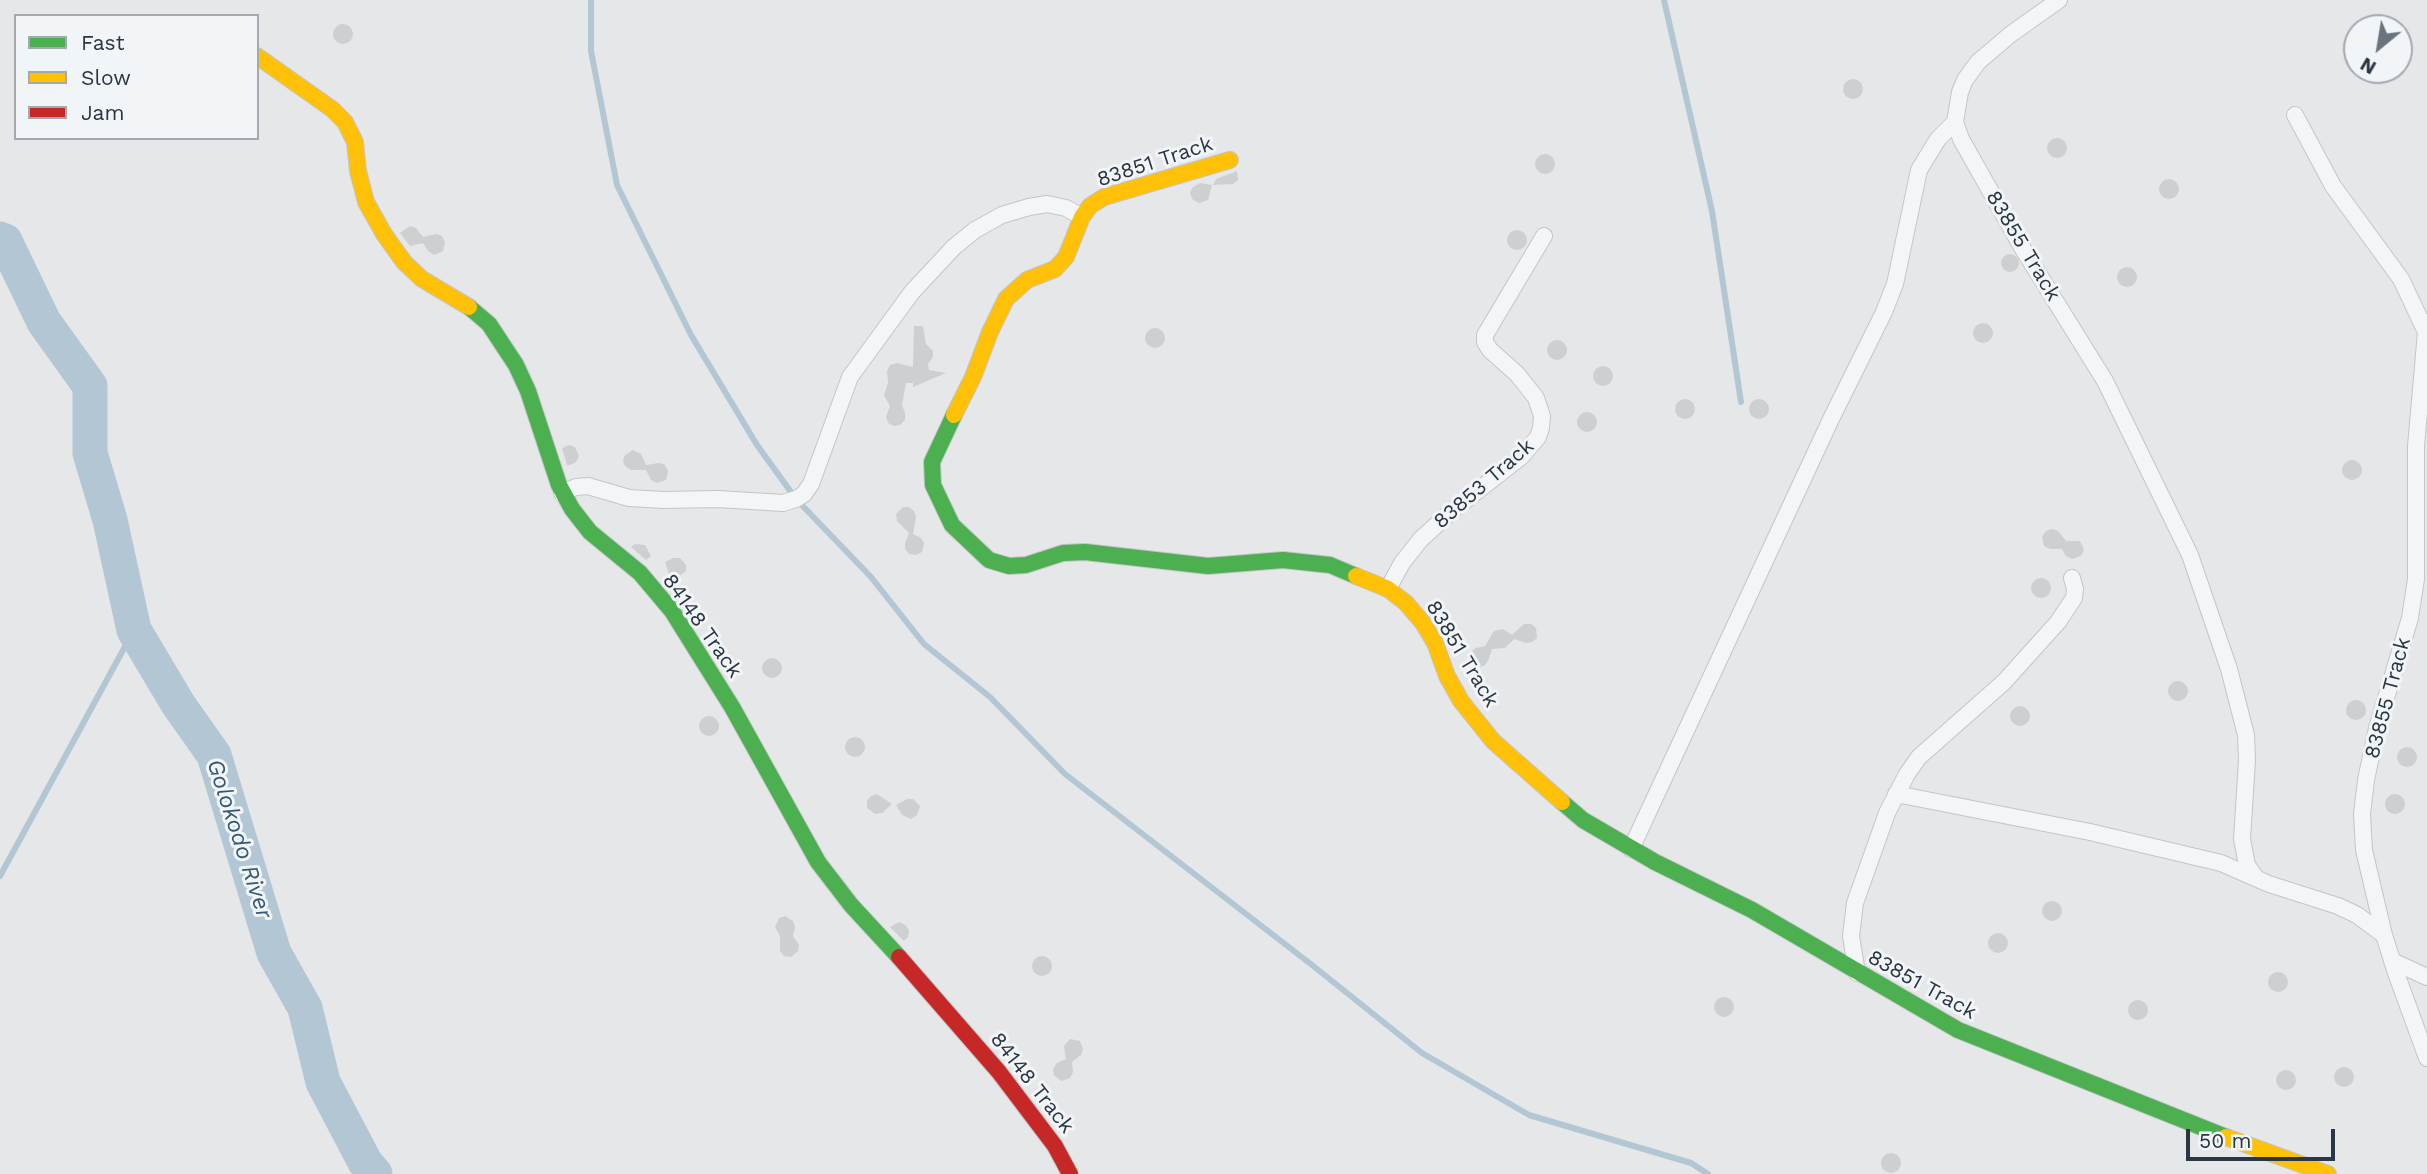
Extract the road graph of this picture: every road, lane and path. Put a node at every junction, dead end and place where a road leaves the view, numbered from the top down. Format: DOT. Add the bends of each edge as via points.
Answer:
graph roads {
  1 [pos="2059,0"];
  2 [pos="259,58"];
  3 [pos="2295,115"];
  4 [pos="1955,122"];
  5 [pos="1230,160"];
  6 [pos="1082,217"];
  7 [pos="1544,236"];
  8 [pos="2427,332"];
  9 [pos="562,493"];
  10 [pos="2073,578"];
  11 [pos="1388,589"];
  12 [pos="1896,793"];
  13 [pos="1631,849"];
  14 [pos="2256,878"];
  15 [pos="2384,934"];
  16 [pos="2392,961"];
  17 [pos="1857,973"];
  18 [pos="2427,977"];
  19 [pos="2427,1058"];
  20 [pos="1070,1174"];
  21 [pos="2328,1174"];
  1 -- 4 [label="street" via="1978,62 1960,92"];
  2 -- 9 [label="street, 84148 Track" via="345,122 355,142 366,202 384,234 422,279 475,311 503,345 528,391"];
  3 -- 8 [label="street, 83855 Track" via="2333,186 2401,279"];
  4 -- 13 [label="street" via="1919,170 1895,284 1884,312"];
  4 -- 14 [label="street, 83855 Track" via="2023,249 2105,381 2199,576 2246,735 2242,839 2247,864"];
  5 -- 6 [label="street, 83851 Track" via="1104,197"];
  6 -- 9 [label="street" via="1066,208 1030,206 1002,215 954,247 912,292 850,377 811,484 796,499 783,503 629,498 588,486"];
  6 -- 11 [label="street, 83851 Track" via="1066,257 1055,269 1021,285 1006,299 932,462 940,503 962,537 989,560 1009,566 1086,552 1208,566 1283,560 1330,565"];
  7 -- 11 [label="street, 83853 Track" via="1485,335 1490,350 1535,398 1542,416 1538,437 1521,457 1421,539"];
  8 -- 15 [label="street, 83855 Track" via="2416,446 2416,579 2410,618 2377,728 2362,814 2364,850"];
  9 -- 20 [label="street, 84148 Track" via="590,533 639,573 671,611 732,707 818,862 999,1072 1055,1146"];
  10 -- 12 [label="street" via="2074,598 2058,622 2004,682 1919,757"];
  11 -- 13 [label="street, 83851 Track" via="1423,623 1461,701 1493,741 1583,820"];
  12 -- 14 [label="street" via="2142,843 2221,863"];
  12 -- 17 [label="street" via="1855,903 1852,936"];
  13 -- 17 [label="street, 83851 Track" via="1752,910"];
  14 -- 15 [label="street" via="2339,906"];
  15 -- 16 [label="street, 83855 Track"];
  16 -- 18 [label="street"];
  16 -- 19 [label="street, 83855 Track"];
  17 -- 21 [label="street, 83851 Track" via="1958,1030"];
}
